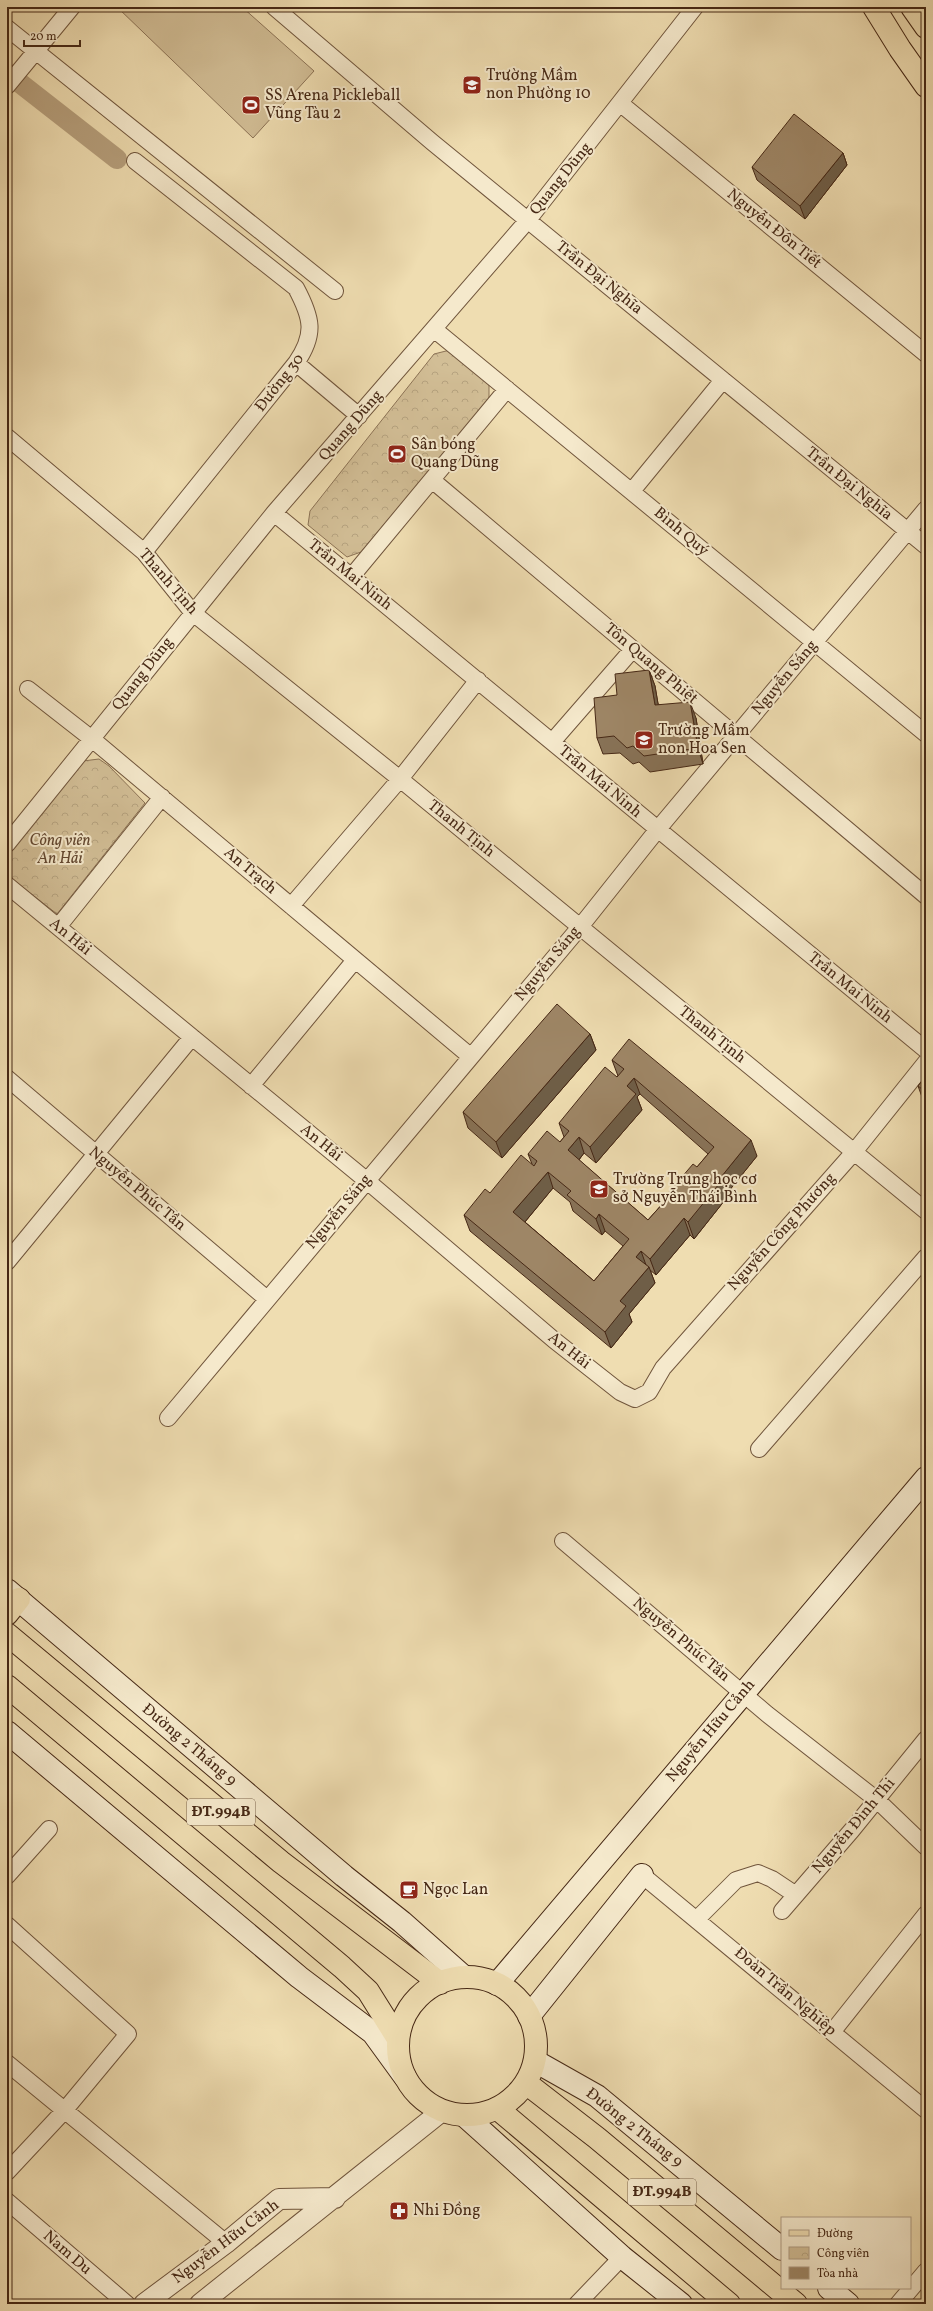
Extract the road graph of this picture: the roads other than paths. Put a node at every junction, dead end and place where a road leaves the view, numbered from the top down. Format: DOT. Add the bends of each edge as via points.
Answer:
graph roads {
  1 [pos="72,7"];
  2 [pos="695,7"];
  3 [pos="874,7"];
  4 [pos="912,7"];
  5 [pos="280,9"];
  6 [pos="926,27"];
  7 [pos="7,28"];
  8 [pos="35,50"];
  9 [pos="7,86"];
  10 [pos="926,86"];
  11 [pos="621,104"];
  12 [pos="135,161"];
  13 [pos="528,220"];
  14 [pos="335,291"];
  15 [pos="435,330"];
  16 [pos="926,354"];
  17 [pos="296,363"];
  18 [pos="723,380"];
  19 [pos="507,389"];
  20 [pos="359,416"];
  21 [pos="7,437"];
  22 [pos="432,480"];
  23 [pos="632,492"];
  24 [pos="926,509"];
  25 [pos="274,514"];
  26 [pos="908,532"];
  27 [pos="926,546"];
  28 [pos="144,552"];
  29 [pos="352,576"];
  30 [pos="192,613"];
  31 [pos="814,642"];
  32 [pos="633,649"];
  33 [pos="478,680"];
  34 [pos="28,689"];
  35 [pos="926,734"];
  36 [pos="736,736"];
  37 [pos="92,739"];
  38 [pos="552,742"];
  39 [pos="400,779"];
  40 [pos="162,797"];
  41 [pos="658,830"];
  42 [pos="7,844"];
  43 [pos="7,885"];
  44 [pos="926,896"];
  45 [pos="291,906"];
  46 [pos="58,927"];
  47 [pos="580,927"];
  48 [pos="355,960"];
  49 [pos="192,1037"];
  50 [pos="926,1050"];
  51 [pos="470,1056"];
  52 [pos="926,1062"];
  53 [pos="7,1078"];
  54 [pos="251,1086"];
  55 [pos="854,1152"];
  56 [pos="97,1154"];
  57 [pos="366,1180"];
  58 [pos="926,1211"];
  59 [pos="926,1257"];
  60 [pos="7,1262"];
  61 [pos="267,1299"];
  62 [pos="635,1398"];
  63 [pos="168,1418"];
  64 [pos="759,1449"];
  65 [pos="926,1478"];
  66 [pos="563,1541"];
  67 [pos="11,1601"];
  68 [pos="7,1634"];
  69 [pos="7,1686"];
  70 [pos="743,1693"];
  71 [pos="7,1732"];
  72 [pos="926,1739"];
  73 [pos="877,1800"];
  74 [pos="49,1829"];
  75 [pos="926,1848"];
  76 [pos="642,1875"];
  77 [pos="7,1876"];
  78 [pos="796,1895"];
  79 [pos="782,1911"];
  80 [pos="926,1914"];
  81 [pos="697,1919"];
  82 [pos="7,1925"];
  83 [pos="464,1977"];
  84 [pos="440,1982"];
  85 [pos="497,1984"];
  86 [pos="529,2016"];
  87 [pos="833,2031"];
  88 [pos="398,2039"];
  89 [pos="535,2062"];
  90 [pos="7,2063"];
  91 [pos="405,2077"];
  92 [pos="526,2084"];
  93 [pos="925,2107"];
  94 [pos="498,2109"];
  95 [pos="64,2111"];
  96 [pos="442,2111"];
  97 [pos="465,2116"];
  98 [pos="7,2172"];
  99 [pos="335,2198"];
  100 [pos="7,2201"];
  101 [pos="226,2243"];
  102 [pos="781,2248"];
  103 [pos="622,2256"];
  104 [pos="926,2271"];
  105 [pos="830,2289"];
  106 [pos="911,2289"];
  107 [pos="911,2289"];
  108 [pos="127,2304"];
  109 [pos="144,2304"];
  110 [pos="200,2304"];
  111 [pos="577,2304"];
  112 [pos="681,2304"];
  113 [pos="729,2304"];
  114 [pos="796,2304"];
  115 [pos="848,2304"];
  116 [pos="898,2304"];
  1 -- 8 [label="street"];
  2 -- 11 [label="street, Quang Dũng"];
  3 -- 10 [label="main road"];
  4 -- 6 [label="main road"];
  5 -- 13 [label="street, Trần Đại Nghĩa" via="432,142"];
  7 -- 8 [label="street"];
  8 -- 9 [label="street"];
  8 -- 14 [label="street"];
  11 -- 13 [label="street, Quang Dũng"];
  11 -- 16 [label="street, Nguyễn Đôn Tiết"];
  12 -- 17 [label="street, Đường 30" via="296,288 307,308 311,331 306,350"];
  13 -- 15 [label="street, Quang Dũng"];
  13 -- 18 [label="street, Trần Đại Nghĩa"];
  15 -- 19 [label="street, Bình Quý"];
  15 -- 20 [label="street, Quang Dũng"];
  17 -- 20 [label="street"];
  17 -- 28 [label="street, Đường 30"];
  18 -- 23 [label="street"];
  18 -- 26 [label="street, Trần Đại Nghĩa"];
  19 -- 22 [label="street"];
  19 -- 23 [label="street, Bình Quý"];
  20 -- 25 [label="street, Quang Dũng"];
  21 -- 28 [label="street, Thanh Tịnh"];
  22 -- 29 [label="street"];
  22 -- 32 [label="street, Tôn Quang Phiệt"];
  23 -- 31 [label="street, Bình Quý"];
  24 -- 26 [label="street, Nguyễn Sáng"];
  25 -- 29 [label="street, Trần Mai Ninh"];
  25 -- 30 [label="street, Quang Dũng"];
  26 -- 27 [label="street, Trần Đại Nghĩa"];
  26 -- 31 [label="street, Nguyễn Sáng"];
  28 -- 30 [label="street, Thanh Tịnh"];
  29 -- 33 [label="street, Trần Mai Ninh"];
  30 -- 37 [label="street, Quang Dũng"];
  30 -- 39 [label="street, Thanh Tịnh"];
  31 -- 35 [label="street, Bình Quý"];
  31 -- 36 [label="street, Nguyễn Sáng"];
  32 -- 36 [label="street, Tôn Quang Phiệt"];
  32 -- 38 [label="street"];
  33 -- 38 [label="street, Trần Mai Ninh"];
  33 -- 39 [label="street"];
  34 -- 37 [label="street, An Trạch"];
  36 -- 41 [label="street, Nguyễn Sáng"];
  36 -- 44 [label="street, Tôn Quang Phiệt"];
  37 -- 40 [label="street, An Trạch"];
  37 -- 42 [label="street, Quang Dũng"];
  38 -- 41 [label="street, Trần Mai Ninh"];
  39 -- 45 [label="street"];
  39 -- 47 [label="street, Thanh Tịnh"];
  40 -- 45 [label="street, An Trạch"];
  40 -- 46 [label="street"];
  41 -- 47 [label="street, Nguyễn Sáng"];
  41 -- 50 [label="street, Trần Mai Ninh"];
  43 -- 46 [label="street, An Hải"];
  45 -- 48 [label="street, An Trạch"];
  46 -- 49 [label="street, An Hải"];
  47 -- 51 [label="street, Nguyễn Sáng"];
  47 -- 55 [label="street, Thanh Tịnh"];
  48 -- 51 [label="street, An Trạch"];
  48 -- 54 [label="street"];
  49 -- 54 [label="street, An Hải"];
  49 -- 56 [label="street"];
  51 -- 57 [label="street, Nguyễn Sáng"];
  52 -- 55 [label="street, Nguyễn Công Phương"];
  53 -- 56 [label="street, Nguyễn Phúc Tần"];
  54 -- 57 [label="street, An Hải"];
  55 -- 58 [label="street, Thanh Tịnh"];
  55 -- 62 [label="street, Nguyễn Công Phương" via="695,1330 663,1368 649,1392"];
  56 -- 60 [label="street"];
  56 -- 61 [label="street, Nguyễn Phúc Tần"];
  57 -- 61 [label="street, Nguyễn Sáng"];
  57 -- 62 [label="street, An Hải" via="554,1340 620,1392"];
  59 -- 64 [label="street"];
  61 -- 63 [label="street, Nguyễn Sáng"];
  65 -- 70 [label="main road, Nguyễn Hữu Cảnh"];
  66 -- 70 [label="street, Nguyễn Phúc Tần"];
  67 -- 83 [label="main road, Đường 2 Tháng 9 / ĐT.994B" via="402,1922"];
  68 -- 84 [label="main road, Đường 2 Tháng 9 / ĐT.994B" via="281,1862"];
  69 -- 88 [label="main road, ĐT.994B" via="342,1967 368,1991"];
  70 -- 73 [label="street, Nguyễn Phúc Tần"];
  70 -- 85 [label="main road, Nguyễn Hữu Cảnh"];
  71 -- 91 [label="main road, ĐT.994B" via="299,1977 374,2033"];
  72 -- 73 [label="street, Nguyễn Đình Thi"];
  73 -- 75 [label="street, Nguyễn Phúc Tần"];
  73 -- 78 [label="street, Nguyễn Đình Thi"];
  74 -- 77 [label="street"];
  76 -- 81 [label="street, Đoàn Trần Nghiệp"];
  76 -- 86 [label="main road"];
  78 -- 79 [label="street, Nguyễn Đình Thi"];
  78 -- 81 [label="street" via="758,1873 736,1880"];
  80 -- 87 [label="street"];
  81 -- 87 [label="street, Đoàn Trần Nghiệp"];
  82 -- 95 [label="street" via="128,2034"];
  83 -- 84 [label="main road, ĐT.994B"];
  83 -- 85 [label="main road, ĐT.994B" via="482,1978"];
  84 -- 88 [label="main road, ĐT.994B" via="424,1992 412,2004 404,2018"];
  85 -- 86 [label="main road, ĐT.994B" via="516,1997"];
  86 -- 89 [label="main road, ĐT.994B" via="536,2037"];
  87 -- 93 [label="street, Đoàn Trần Nghiệp"];
  88 -- 91 [label="main road, ĐT.994B" via="399,2059"];
  89 -- 92 [label="main road, ĐT.994B"];
  89 -- 102 [label="main road, Đường 2 Tháng 9 / ĐT.994B" via="597,2096"];
  90 -- 95 [label="street"];
  91 -- 96 [label="main road, ĐT.994B" via="418,2096"];
  92 -- 94 [label="main road, ĐT.994B" via="514,2098"];
  92 -- 114 [label="main road, Đường 2 Tháng 9 / ĐT.994B" via="597,2138"];
  94 -- 97 [label="main road, ĐT.994B" via="486,2114"];
  94 -- 113 [label="main road, ĐT.994B"];
  95 -- 98 [label="street"];
  95 -- 101 [label="street"];
  96 -- 97 [label="main road, ĐT.994B"];
  96 -- 99 [label="street"];
  97 -- 103 [label="main road, ĐT.994B"];
  99 -- 101 [label="street, Nguyễn Hữu Cảnh" via="279,2199"];
  99 -- 110 [label="street, Nguyễn Hữu Cảnh"];
  100 -- 108 [label="street, Nam Du"];
  101 -- 109 [label="street, Nguyễn Hữu Cảnh"];
  103 -- 111 [label="street"];
  103 -- 112 [label="main road, ĐT.994B"];
  104 -- 107 [label="street"];
  105 -- 115 [label="main road"];
  106 -- 116 [label="street"];
}
